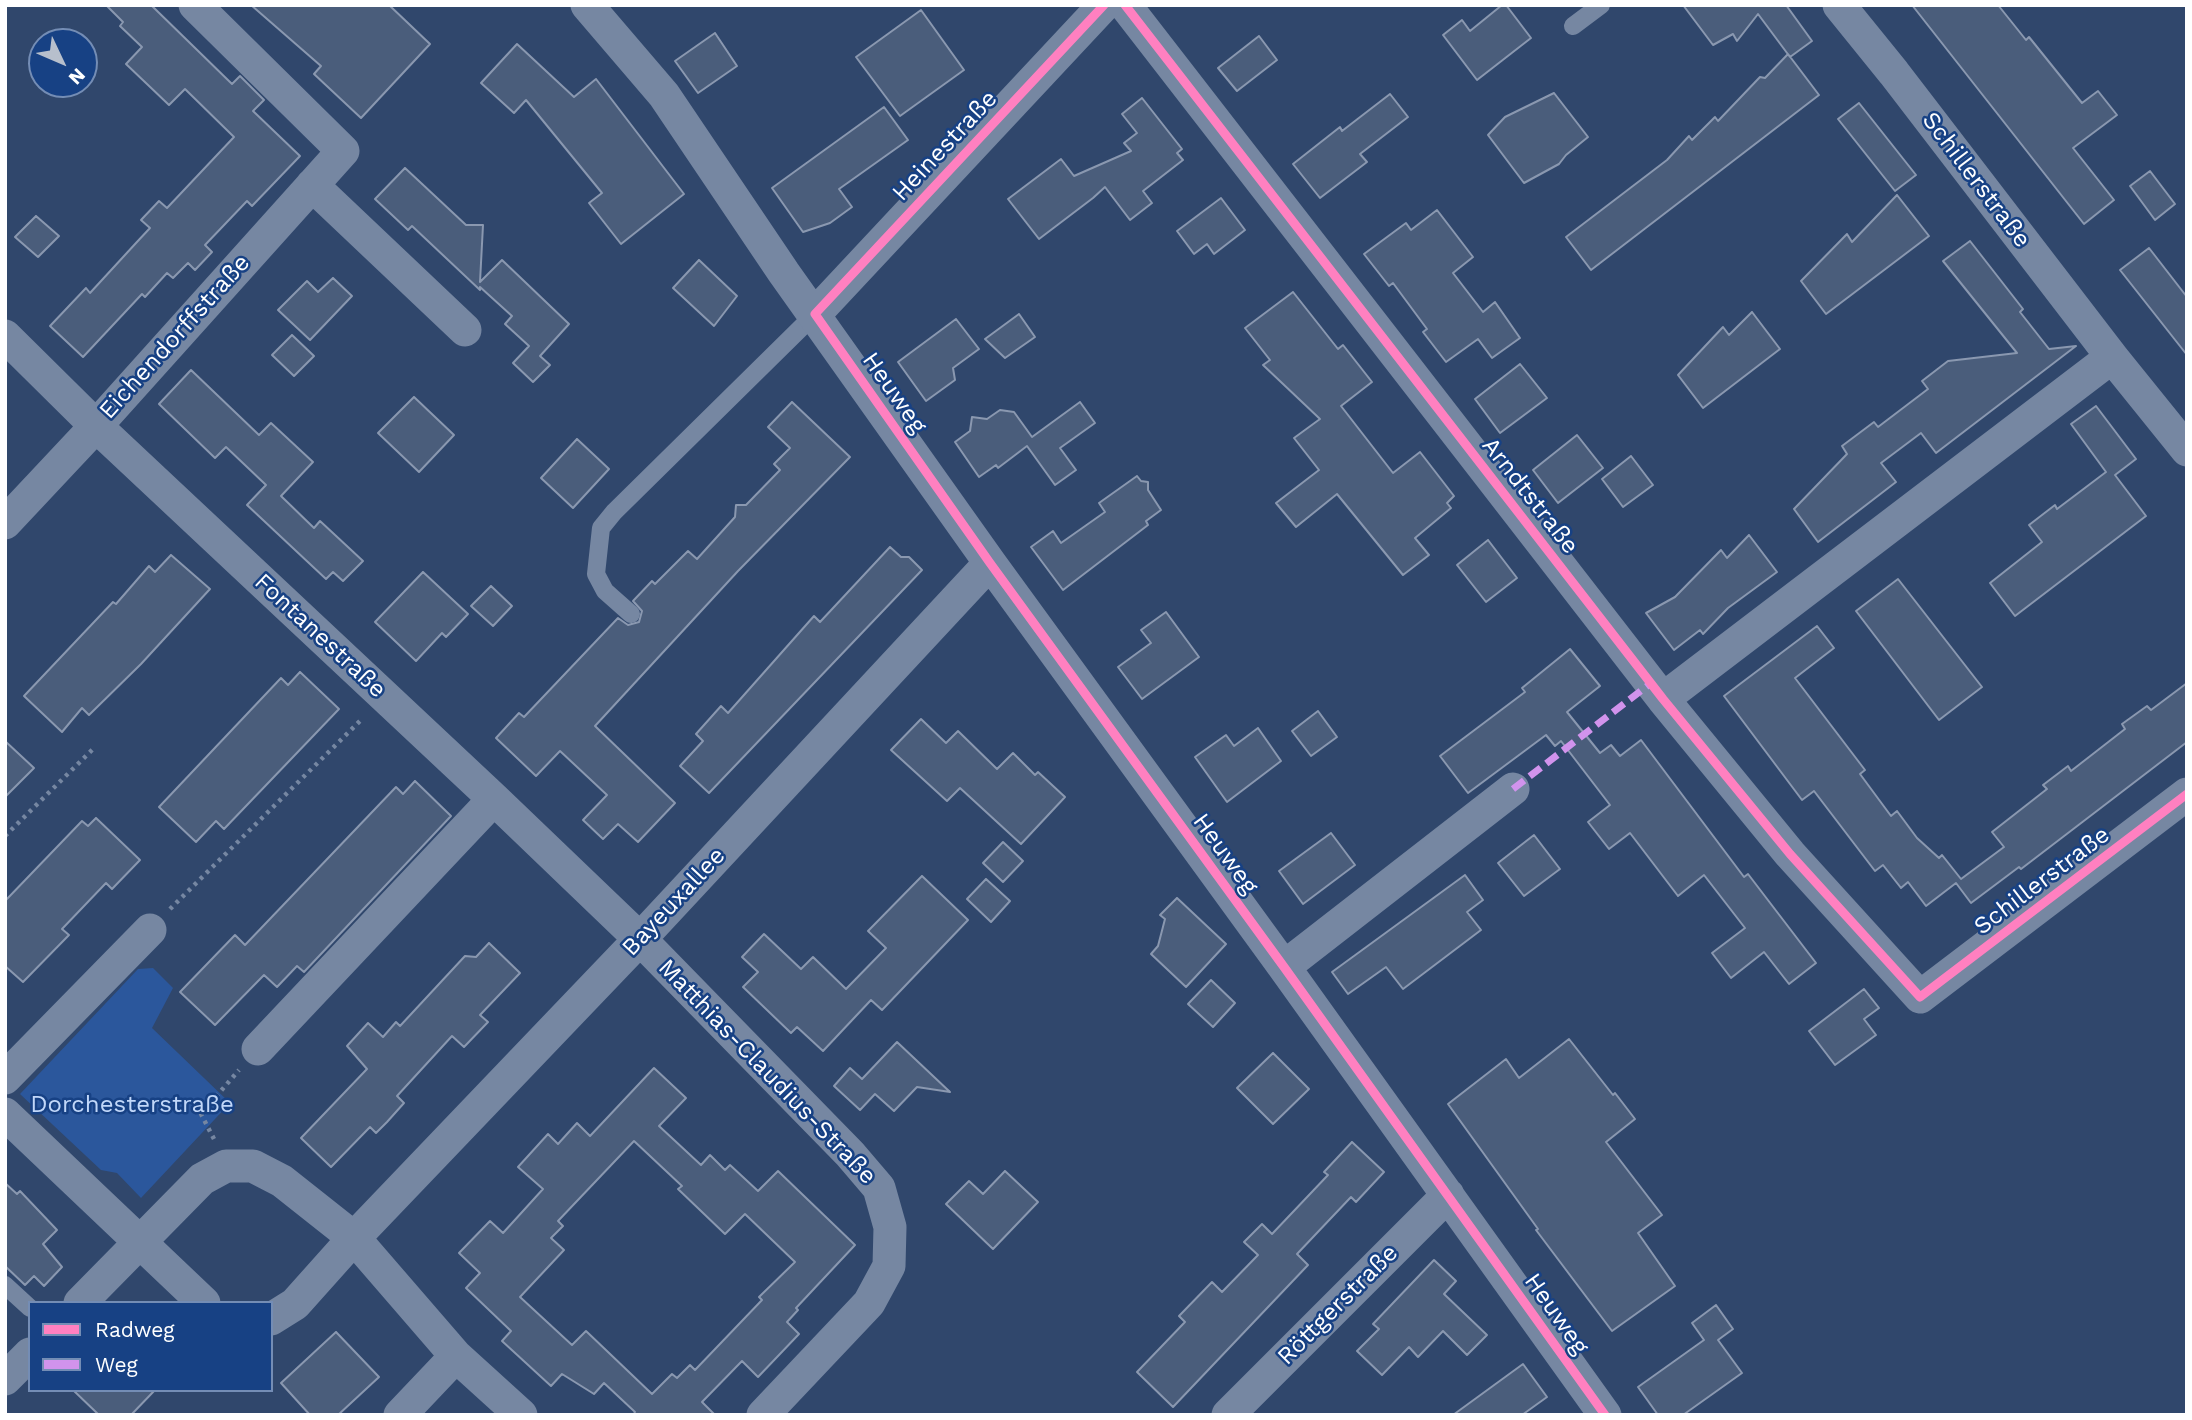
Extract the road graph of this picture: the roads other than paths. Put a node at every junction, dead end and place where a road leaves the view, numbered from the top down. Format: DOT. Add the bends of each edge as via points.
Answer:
graph roads {
  1 [pos="195,5"];
  2 [pos="587,5"];
  3 [pos="1104,5"];
  4 [pos="1125,5"];
  5 [pos="1601,5"];
  6 [pos="1839,5"];
  7 [pos="1573,26"];
  8 [pos="312,185"];
  9 [pos="815,314"];
  10 [pos="465,330"];
  11 [pos="5,337"];
  12 [pos="2112,357"];
  13 [pos="96,426"];
  14 [pos="2187,450"];
  15 [pos="5,523"];
  16 [pos="990,563"];
  17 [pos="631,614"];
  18 [pos="1663,699"];
  19 [pos="1513,789"];
  20 [pos="2187,794"];
  21 [pos="494,799"];
  22 [pos="150,930"];
  23 [pos="640,939"];
  24 [pos="1284,967"];
  25 [pos="1920,997"];
  26 [pos="258,1048"];
  27 [pos="5,1078"];
  28 [pos="5,1114"];
  29 [pos="1448,1195"];
  30 [pos="354,1238"];
  31 [pos="140,1242"];
  32 [pos="5,1285"];
  33 [pos="82,1301"];
  34 [pos="202,1301"];
  35 [pos="28,1306"];
  36 [pos="273,1318"];
  37 [pos="28,1356"];
  38 [pos="456,1356"];
  39 [pos="5,1379"];
  40 [pos="400,1415"];
  41 [pos="521,1415"];
  42 [pos="763,1415"];
  43 [pos="1228,1415"];
  44 [pos="1605,1415"];
  1 -- 8 [label="street, Eichendorffstraße" via="343,151"];
  2 -- 9 [label="street, Heuweg" via="664,96"];
  3 -- 9 [label="street, Heinestraße"];
  4 -- 18 [label="street, Arndtstraße"];
  5 -- 7 [label="lane"];
  6 -- 12 [label="street, Schillerstraße"];
  8 -- 10 [label="street"];
  8 -- 13 [label="street, Eichendorffstraße"];
  9 -- 16 [label="street, Heuweg"];
  9 -- 17 [label="lane" via="601,528 596,574 605,591"];
  11 -- 13 [label="street, Eichendorffstraße"];
  12 -- 14 [label="street, Schillerstraße"];
  12 -- 18 [label="street"];
  13 -- 15 [label="street"];
  13 -- 21 [label="street, Fontanestraße"];
  16 -- 23 [label="street, Bayeuxallee"];
  16 -- 24 [label="street, Heuweg"];
  18 -- 25 [label="street, Arndtstraße" via="1790,854"];
  19 -- 24 [label="street"];
  20 -- 25 [label="street, Schillerstraße"];
  21 -- 23 [label="street, Fontanestraße"];
  21 -- 26 [label="street"];
  22 -- 27 [label="street"];
  23 -- 30 [label="street, Bayeuxallee"];
  23 -- 42 [label="street, Matthias-Claudius-Straße" via="850,1154 879,1188 890,1227 889,1266 869,1303"];
  24 -- 29 [label="street, Heuweg"];
  28 -- 31 [label="street"];
  29 -- 43 [label="street, Röttgerstraße"];
  29 -- 44 [label="street, Heuweg"];
  30 -- 31 [label="street" via="282,1181 253,1166 226,1166 202,1179"];
  30 -- 36 [label="street, Bayeuxallee" via="295,1304"];
  30 -- 38 [label="street"];
  31 -- 33 [label="street"];
  31 -- 34 [label="street"];
  32 -- 35 [label="lane"];
  37 -- 39 [label="street"];
  38 -- 40 [label="street"];
  38 -- 41 [label="street"];
}
